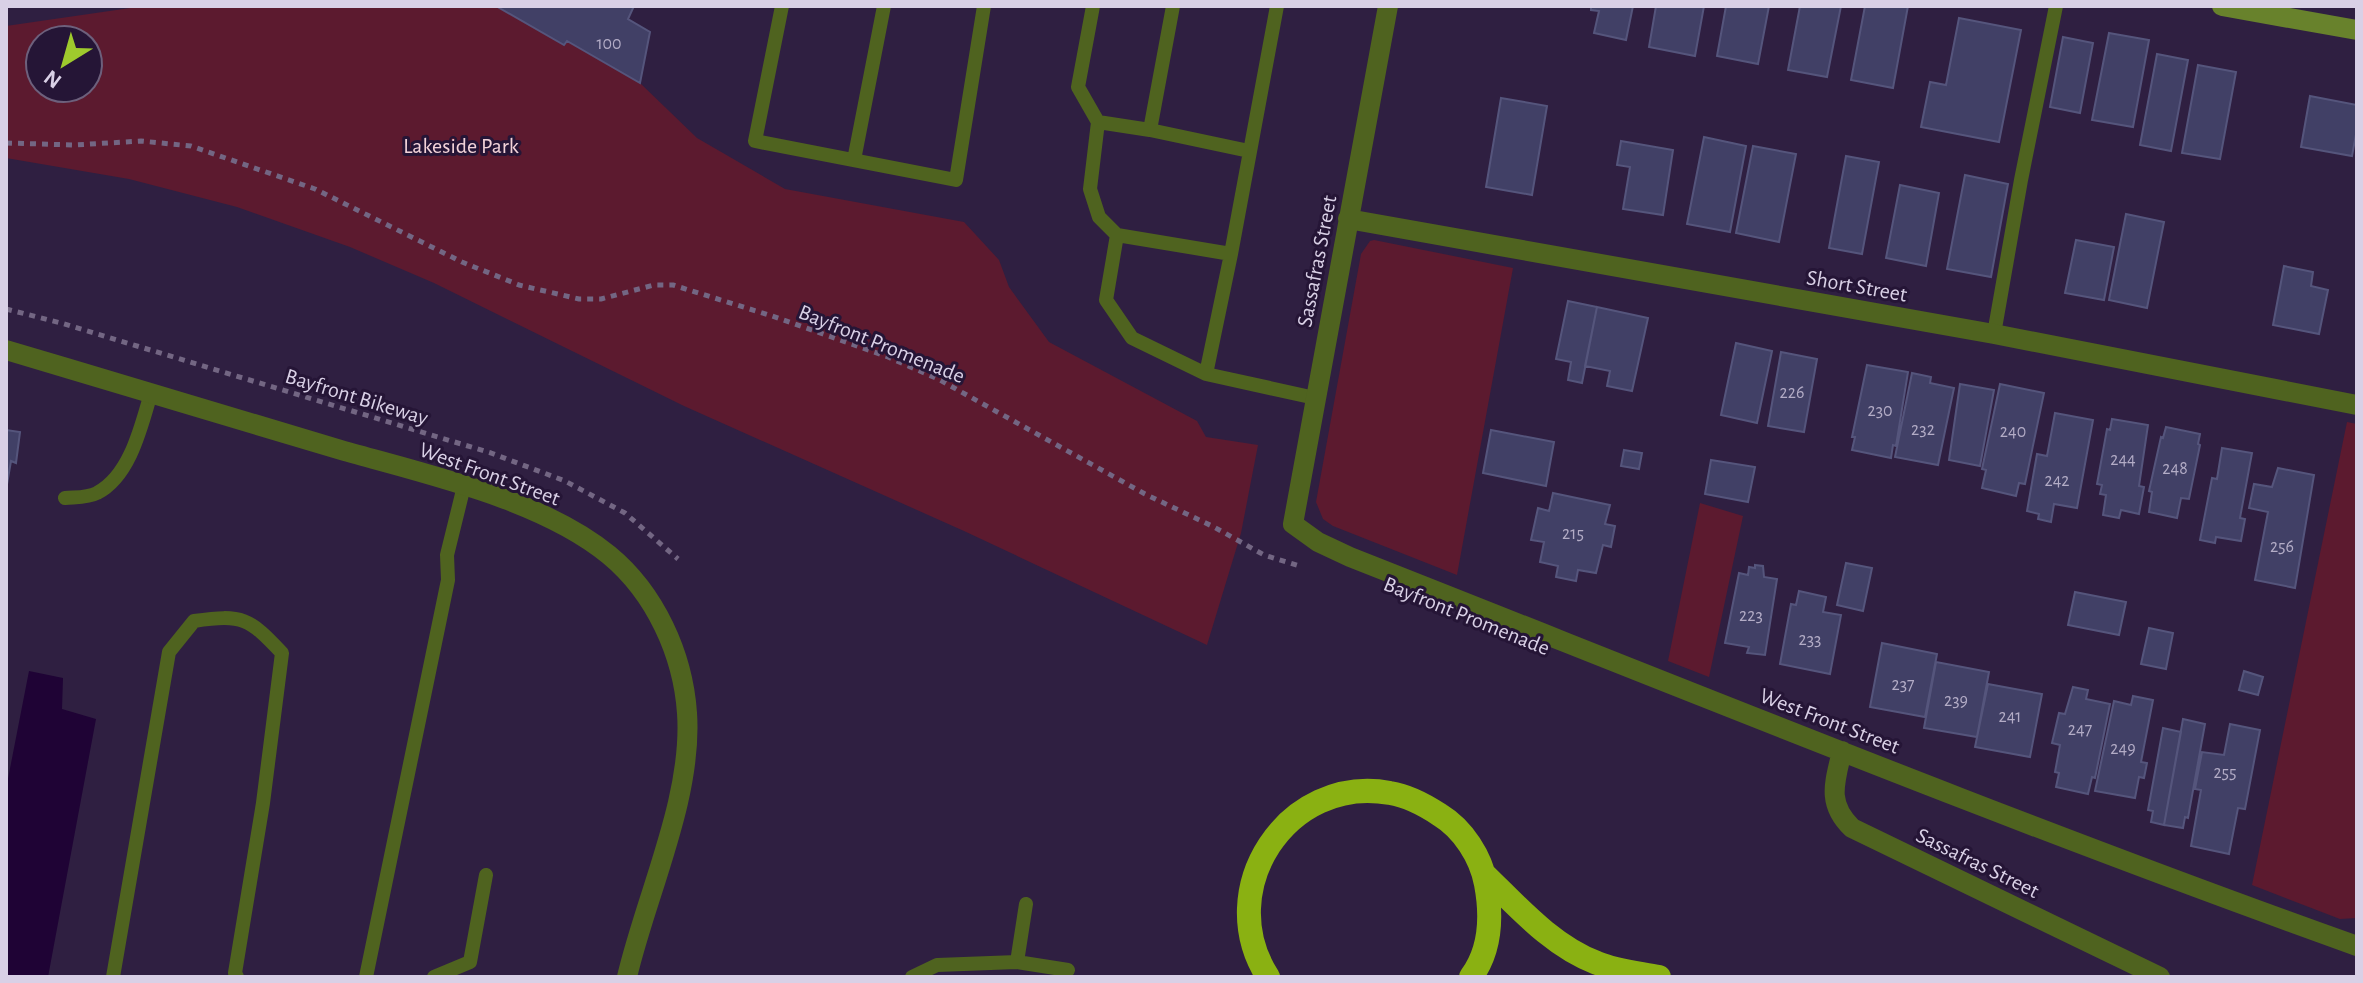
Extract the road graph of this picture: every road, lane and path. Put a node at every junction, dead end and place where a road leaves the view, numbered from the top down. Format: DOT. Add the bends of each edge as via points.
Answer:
graph roads {
  1 [pos="782,6"];
  2 [pos="884,6"];
  3 [pos="984,6"];
  4 [pos="1093,6"];
  5 [pos="1173,6"];
  6 [pos="1277,6"];
  7 [pos="1388,6"];
  8 [pos="2056,6"];
  9 [pos="2222,6"];
  10 [pos="2357,30"];
  11 [pos="1098,122"];
  12 [pos="1150,130"];
  13 [pos="6,143"];
  14 [pos="1249,151"];
  15 [pos="854,160"];
  16 [pos="1348,219"];
  17 [pos="1117,235"];
  18 [pos="1231,254"];
  19 [pos="6,309"];
  20 [pos="1994,334"];
  21 [pos="6,350"];
  22 [pos="1206,374"];
  23 [pos="151,393"];
  24 [pos="1315,398"];
  25 [pos="2357,405"];
  26 [pos="464,486"];
  27 [pos="65,498"];
  28 [pos="1293,524"];
  29 [pos="678,559"];
  30 [pos="1308,569"];
  31 [pos="1842,751"];
  32 [pos="1484,874"];
  33 [pos="486,875"];
  34 [pos="1026,904"];
  35 [pos="2357,946"];
  36 [pos="1017,962"];
  37 [pos="1068,970"];
  38 [pos="1261,972"];
  39 [pos="113,977"];
  40 [pos="237,977"];
  41 [pos="366,977"];
  42 [pos="434,977"];
  43 [pos="627,977"];
  44 [pos="912,977"];
  45 [pos="1471,977"];
  46 [pos="1659,977"];
  47 [pos="2160,977"];
  1 -- 15 [label="lane" via="755,141"];
  2 -- 15 [label="lane"];
  3 -- 15 [label="lane" via="956,180"];
  4 -- 11 [label="lane" via="1078,87"];
  5 -- 12 [label="lane"];
  6 -- 14 [label="lane"];
  7 -- 16 [label="street, Sassafras Street"];
  8 -- 20 [label="lane"];
  9 -- 10 [label="street"];
  11 -- 12 [label="lane"];
  11 -- 17 [label="lane" via="1090,189 1099,217"];
  12 -- 14 [label="lane"];
  13 -- 30 [label="path, Bayfront Promenade" via="141,141 191,146 315,189 519,285 601,299 673,285 758,312 938,379 1145,494 1264,555"];
  14 -- 18 [label="lane"];
  16 -- 20 [label="street, Short Street"];
  16 -- 24 [label="street, Sassafras Street"];
  17 -- 18 [label="lane"];
  17 -- 22 [label="lane" via="1106,300 1132,338"];
  18 -- 22 [label="lane"];
  19 -- 29 [label="path, Bayfront Bikeway" via="491,453 565,481 625,513"];
  20 -- 25 [label="street, Short Street"];
  21 -- 23 [label="street, West Front Street"];
  22 -- 24 [label="lane"];
  23 -- 26 [label="street, West Front Street"];
  23 -- 27 [label="lane" via="119,476 95,495"];
  24 -- 28 [label="street, Sassafras Street"];
  26 -- 41 [label="lane"];
  26 -- 43 [label="street, West Front Street" via="560,523 609,555 643,591 669,636 682,676 687,751 675,812"];
  28 -- 31 [label="street, West Front Street" via="1350,557"];
  31 -- 35 [label="street, West Front Street"];
  31 -- 47 [label="street, Sassafras Street" via="1835,803 1852,828"];
  32 -- 38 [label="highway" via="1470,845 1448,820 1421,803 1390,793 1357,792 1326,799 1297,815 1274,837 1257,865 1249,897 1249,930"];
  32 -- 45 [label="highway" via="1490,906 1488,939"];
  32 -- 46 [label="highway" via="1567,947 1597,964"];
  33 -- 42 [label="lane" via="470,962"];
  34 -- 36 [label="lane"];
  36 -- 37 [label="lane"];
  36 -- 44 [label="lane" via="937,965"];
  39 -- 40 [label="lane" via="169,652 194,621 224,617 255,624 282,653"];
}
